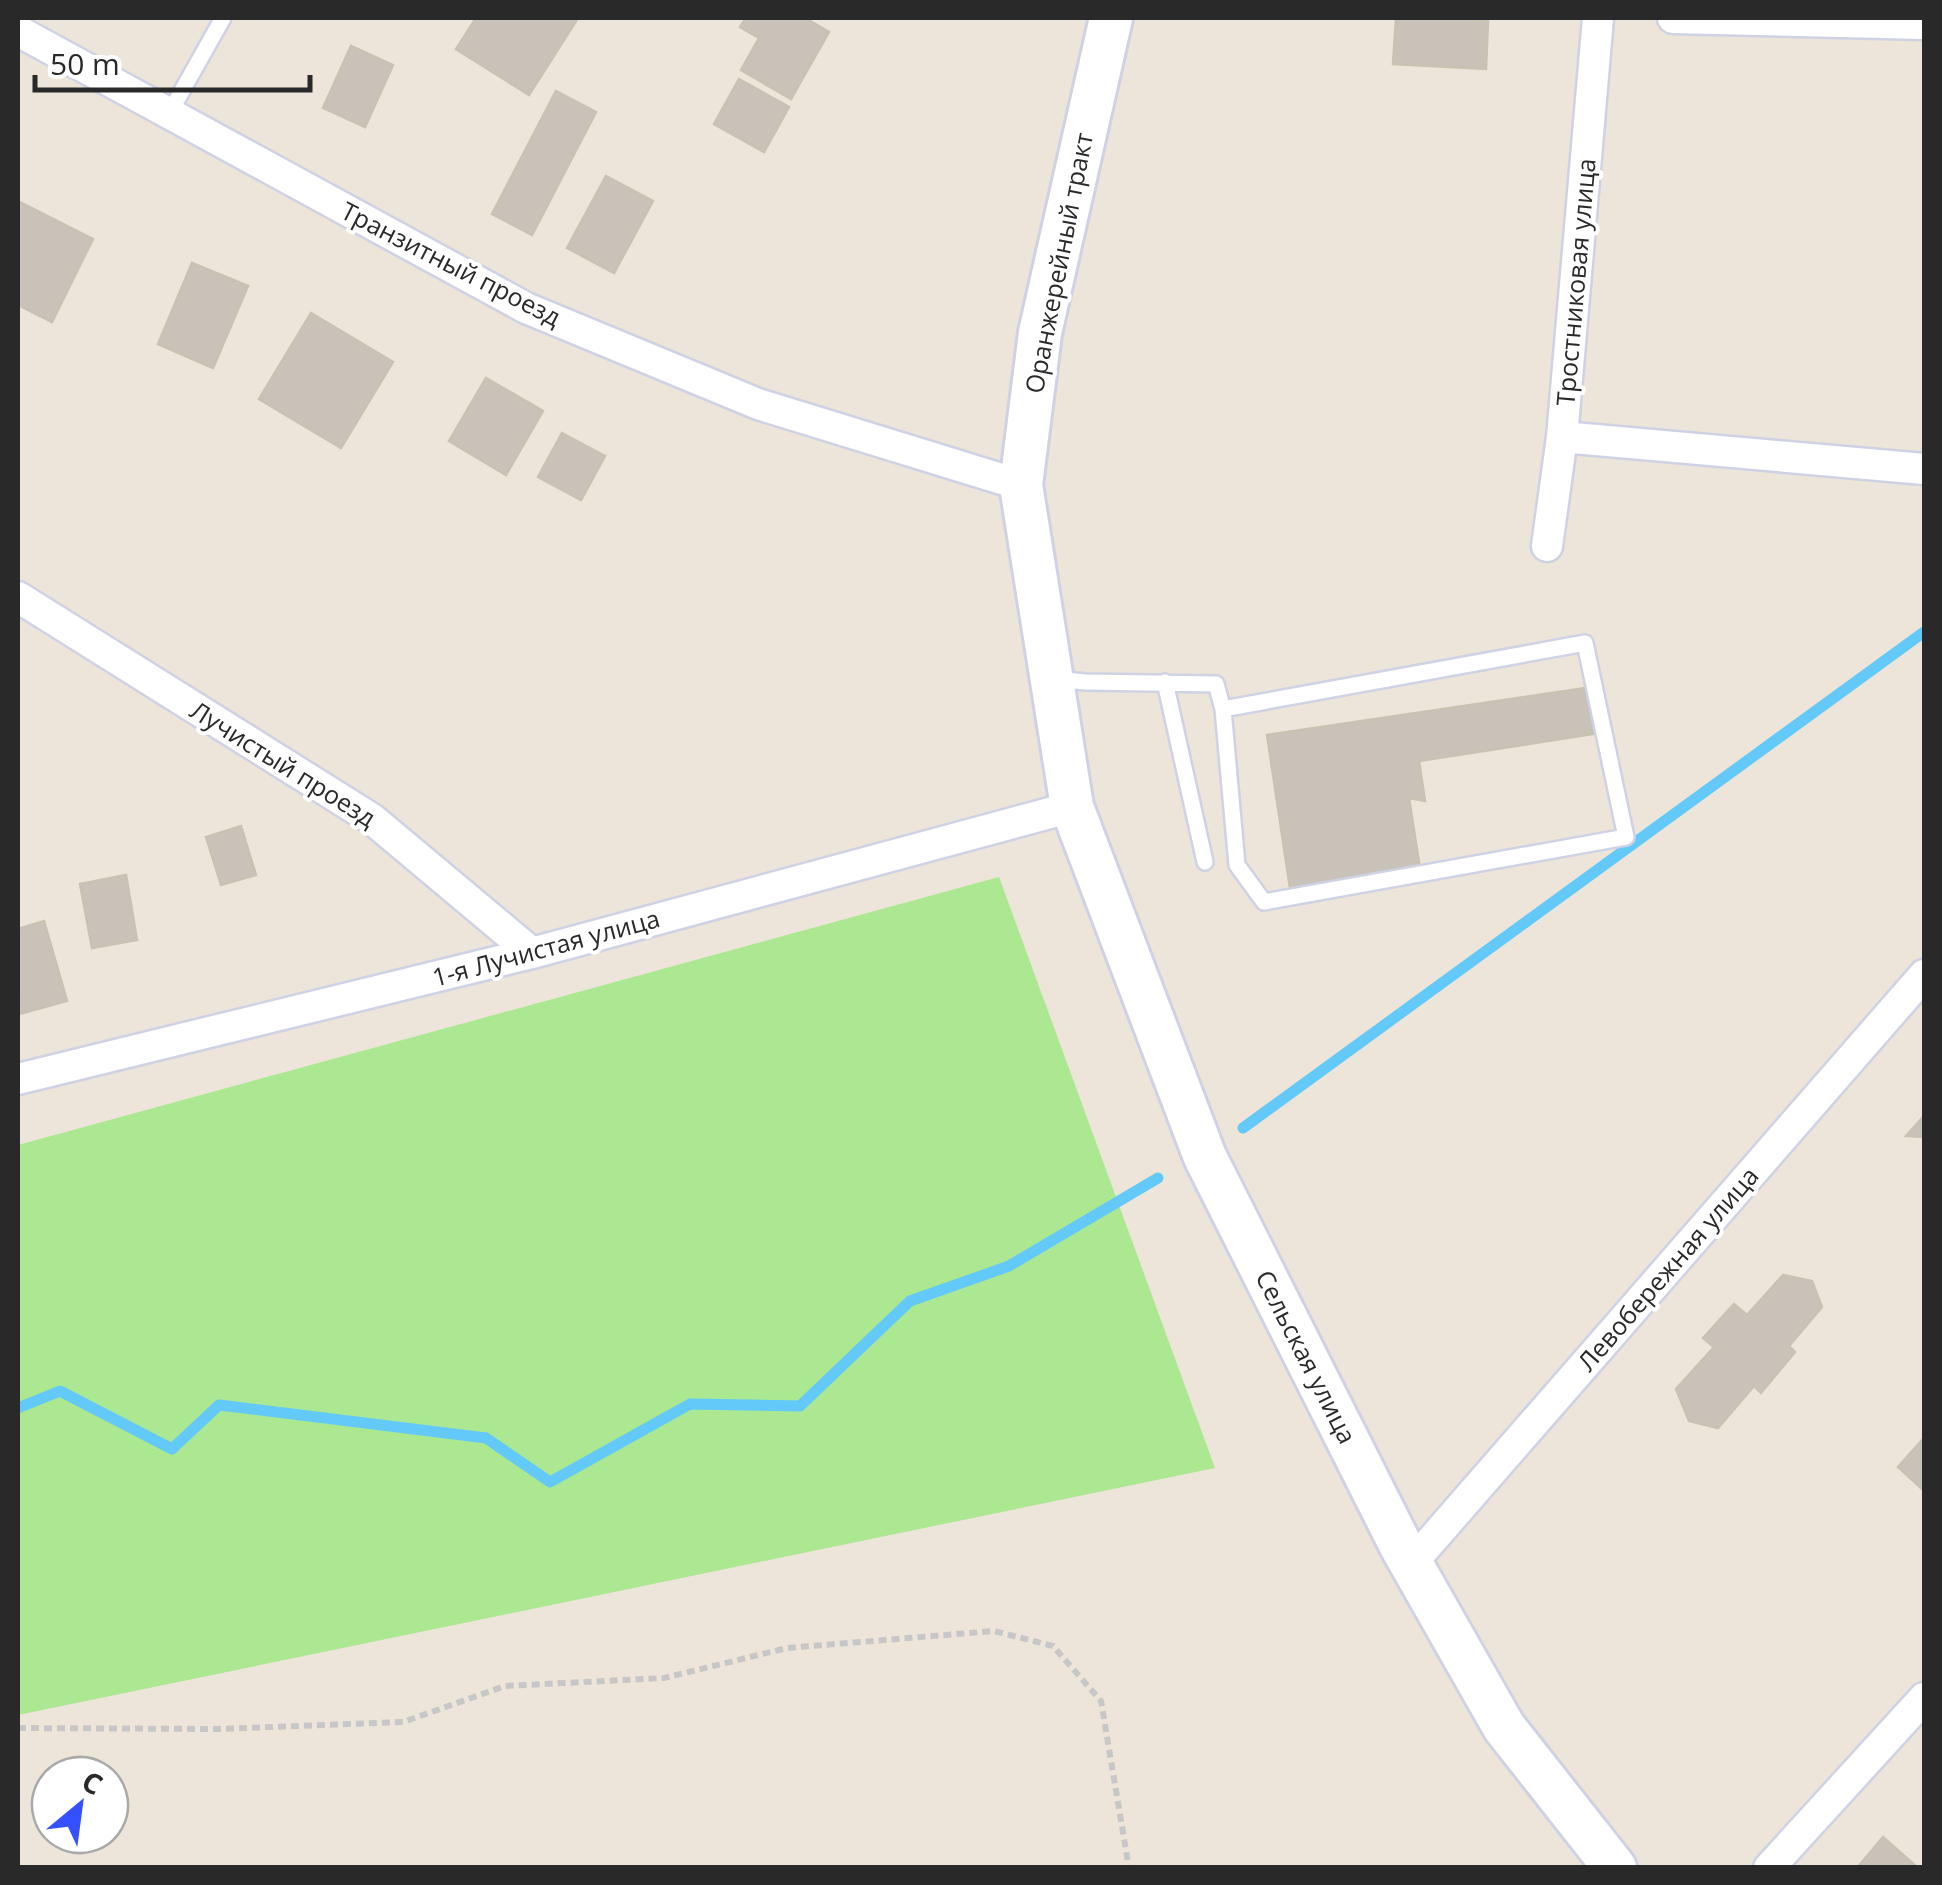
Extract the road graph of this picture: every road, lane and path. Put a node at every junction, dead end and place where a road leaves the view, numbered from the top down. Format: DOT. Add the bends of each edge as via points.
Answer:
graph roads {
  1 [pos="223,18"];
  2 [pos="1111,18"];
  3 [pos="1598,18"];
  4 [pos="1673,18"];
  5 [pos="1924,24"];
  6 [pos="18,31"];
  7 [pos="170,114"];
  8 [pos="1562,437"];
  9 [pos="1924,469"];
  10 [pos="1021,484"];
  11 [pos="1546,546"];
  12 [pos="18,597"];
  13 [pos="1052,678"];
  14 [pos="1165,682"];
  15 [pos="1223,709"];
  16 [pos="1072,807"];
  17 [pos="1205,862"];
  18 [pos="532,952"];
  19 [pos="1924,975"];
  20 [pos="18,1079"];
  21 [pos="1411,1564"];
  22 [pos="1924,1698"];
  23 [pos="18,1728"];
  24 [pos="1130,1868"];
  25 [pos="1615,1868"];
  26 [pos="1769,1868"];
  1 -- 7 [label="lane"];
  2 -- 10 [label="street, Оранжерейный тракт" via="1040,333"];
  3 -- 8 [label="street, Тростниковая улица"];
  4 -- 5 [label="street"];
  6 -- 7 [label="street, Транзитный проезд"];
  7 -- 10 [label="street, Транзитный проезд" via="526,308 758,404"];
  8 -- 9 [label="street"];
  8 -- 11 [label="street, Тростниковая улица"];
  10 -- 13 [label="street, Оранжерейный тракт"];
  12 -- 18 [label="street, Лучистый проезд" via="372,819"];
  13 -- 14 [label="lane"];
  13 -- 16 [label="street, Оранжерейный тракт"];
  14 -- 15 [label="lane" via="1216,684"];
  14 -- 17 [label="lane"];
  15 -- 15 [label="lane" via="1585,643 1626,837 1264,902 1237,865"];
  16 -- 18 [label="street, 1-я Лучистая улица"];
  16 -- 21 [label="street, Сельская улица" via="1204,1157"];
  18 -- 20 [label="street, 1-я Лучистая улица"];
  19 -- 21 [label="street, Левобережная улица"];
  21 -- 25 [label="street, Сельская улица" via="1504,1727"];
  22 -- 26 [label="street"];
  23 -- 24 [label="path" via="403,1722 504,1686 664,1678 787,1648 994,1630 1053,1646 1101,1701"];
}
